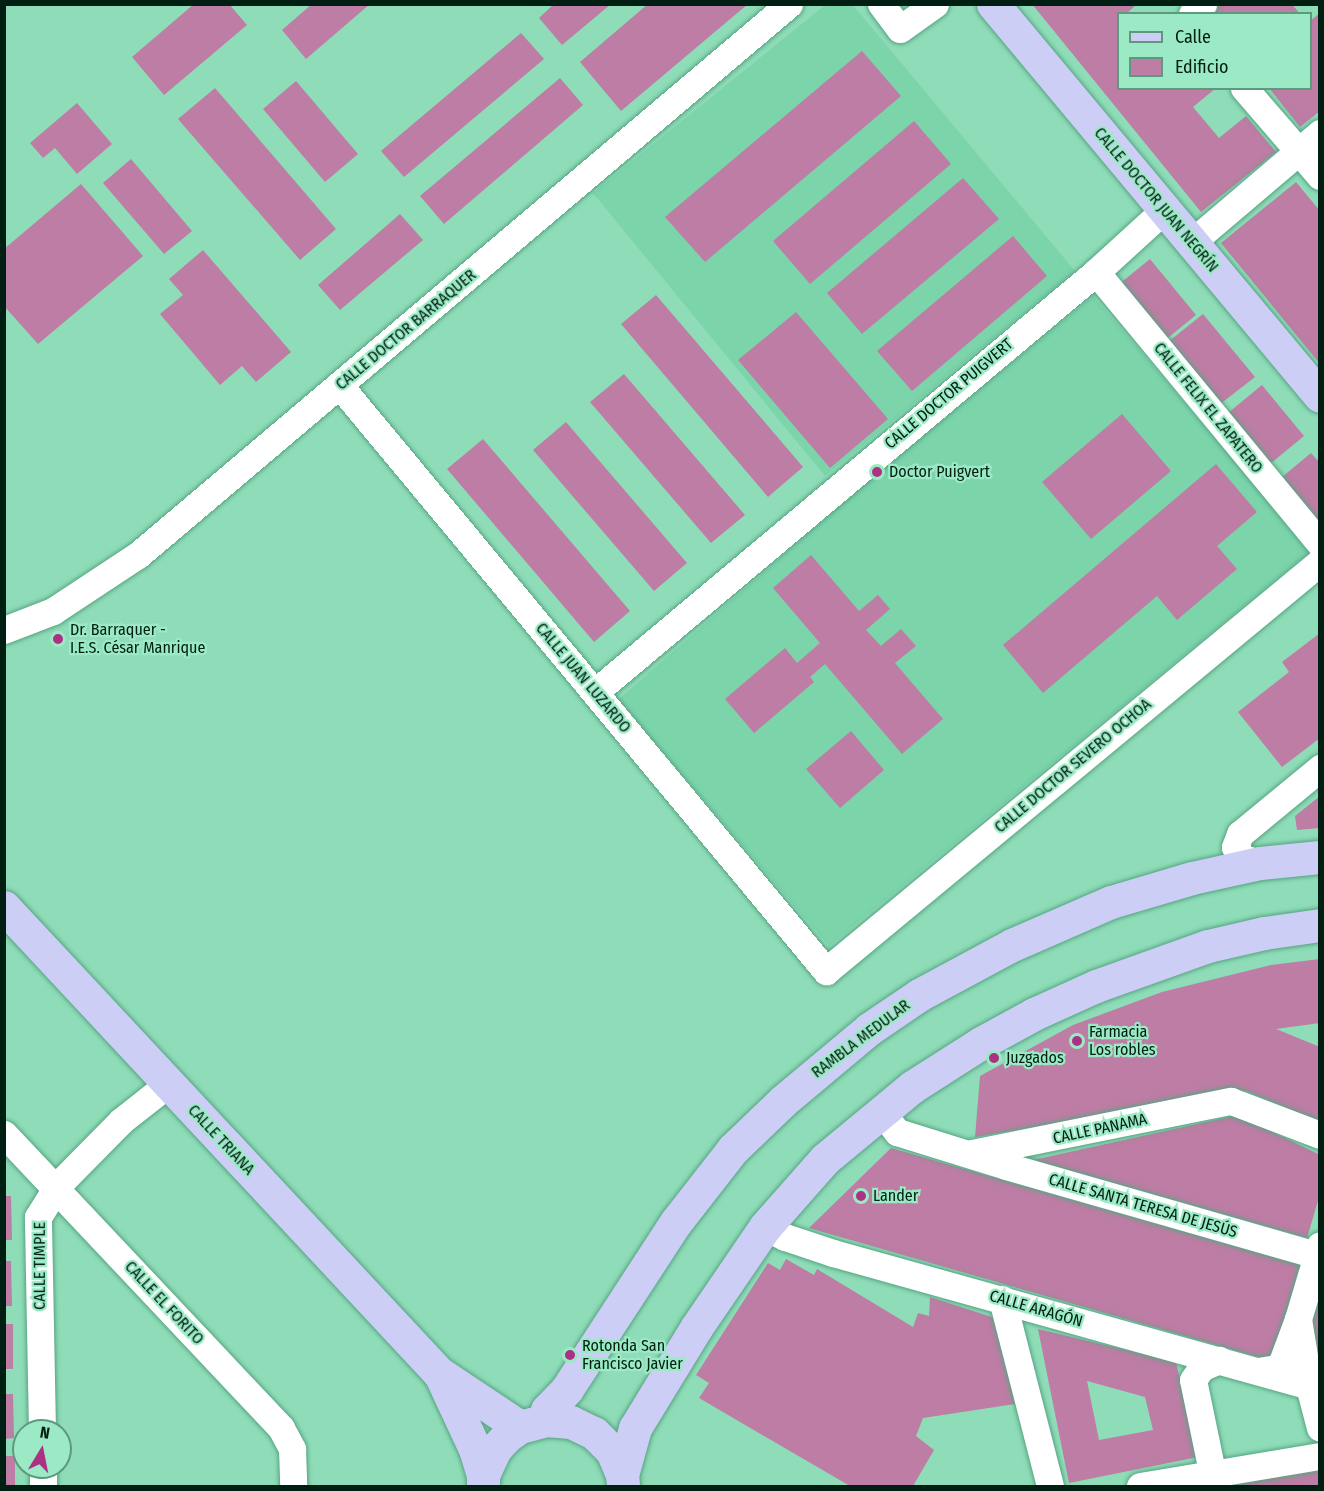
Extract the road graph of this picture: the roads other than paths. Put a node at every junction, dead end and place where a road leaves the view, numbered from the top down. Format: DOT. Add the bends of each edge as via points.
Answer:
graph roads {
  1 [pos="789,4"];
  2 [pos="881,4"];
  3 [pos="935,4"];
  4 [pos="993,4"];
  5 [pos="1246,90"];
  6 [pos="1320,133"];
  7 [pos="1298,151"];
  8 [pos="1320,176"];
  9 [pos="1164,210"];
  10 [pos="1192,242"];
  11 [pos="1096,272"];
  12 [pos="340,386"];
  13 [pos="1320,396"];
  14 [pos="1320,544"];
  15 [pos="1320,562"];
  16 [pos="4,630"];
  17 [pos="595,692"];
  18 [pos="1320,768"];
  19 [pos="1320,857"];
  20 [pos="1260,863"];
  21 [pos="4,907"];
  22 [pos="1320,925"];
  23 [pos="826,971"];
  24 [pos="168,1084"];
  25 [pos="881,1112"];
  26 [pos="4,1134"];
  27 [pos="1320,1135"];
  28 [pos="968,1154"];
  29 [pos="57,1186"];
  30 [pos="765,1227"];
  31 [pos="1319,1252"];
  32 [pos="1002,1299"];
  33 [pos="1298,1319"];
  34 [pos="1220,1360"];
  35 [pos="1258,1371"];
  36 [pos="439,1373"];
  37 [pos="1309,1386"];
  38 [pos="42,1419"];
  39 [pos="533,1423"];
  40 [pos="1320,1428"];
  41 [pos="1320,1456"];
  42 [pos="1214,1480"];
  43 [pos="483,1481"];
  44 [pos="623,1481"];
  45 [pos="293,1486"];
  46 [pos="1050,1486"];
  47 [pos="1140,1486"];
  1 -- 12 [label="street, CALLE DOCTOR BARRAQUER"];
  2 -- 3 [label="street" via="900,29"];
  4 -- 9 [label="main road, CALLE DOCTOR JUAN NEGRÍN"];
  5 -- 7 [label="street"];
  6 -- 7 [label="street"];
  7 -- 8 [label="street"];
  7 -- 10 [label="street"];
  9 -- 10 [label="main road, CALLE DOCTOR JUAN NEGRÍN"];
  9 -- 11 [label="street, CALLE DOCTOR PUIGVERT"];
  10 -- 13 [label="main road, CALLE DOCTOR JUAN NEGRÍN"];
  11 -- 14 [label="street, CALLE FELIX EL ZAPATERO"];
  11 -- 17 [label="street, CALLE DOCTOR PUIGVERT"];
  12 -- 16 [label="street, CALLE DOCTOR BARRAQUER" via="138,555 53,611"];
  12 -- 17 [label="street, CALLE JUAN LUZARDO"];
  15 -- 23 [label="street, CALLE DOCTOR SEVERO OCHOA"];
  17 -- 23 [label="street, CALLE JUAN LUZARDO"];
  18 -- 20 [label="street" via="1240,834 1234,847 1242,858"];
  19 -- 20 [label="main road, RAMBLA MEDULAR"];
  20 -- 39 [label="main road, RAMBLA MEDULAR" via="1111,902 1012,945 918,995 869,1029 733,1149 676,1222 567,1389"];
  21 -- 24 [label="main road, CALLE TRIANA"];
  22 -- 25 [label="main road" via="1208,946 1096,986 981,1043"];
  24 -- 29 [label="street, CALLE TIMPLE" via="121,1121"];
  24 -- 36 [label="main road, CALLE TRIANA"];
  25 -- 28 [label="street, CALLE SANTA TERESA DE JESÚS" via="897,1132"];
  25 -- 30 [label="main road" via="825,1159"];
  26 -- 29 [label="street, CALLE EL FORITO"];
  27 -- 28 [label="street, CALLE PANAMA" via="1231,1101"];
  28 -- 31 [label="street, CALLE SANTA TERESA DE JESÚS"];
  29 -- 38 [label="street, CALLE TIMPLE" via="38,1217"];
  29 -- 45 [label="street, CALLE EL FORITO" via="281,1428 292,1449"];
  30 -- 32 [label="street, CALLE ARAGÓN" via="833,1253"];
  30 -- 44 [label="main road" via="696,1328 635,1428"];
  31 -- 33 [label="street"];
  32 -- 34 [label="street, CALLE ARAGÓN"];
  32 -- 46 [label="street"];
  33 -- 35 [label="street" via="1278,1368"];
  33 -- 37 [label="street"];
  34 -- 35 [label="street, CALLE ARAGÓN"];
  34 -- 42 [label="street" via="1201,1368 1193,1380"];
  35 -- 37 [label="street, CALLE ARAGÓN"];
  36 -- 39 [label="main road, CALLE TRIANA"];
  36 -- 43 [label="main road, CALLE TRIANA" via="476,1449"];
  37 -- 40 [label="street"];
  39 -- 43 [label="main road, RAMBLA MEDULAR" via="495,1449"];
  39 -- 44 [label="main road" via="571,1422 594,1433 612,1451"];
  41 -- 42 [label="street"];
  42 -- 47 [label="street"];
}
